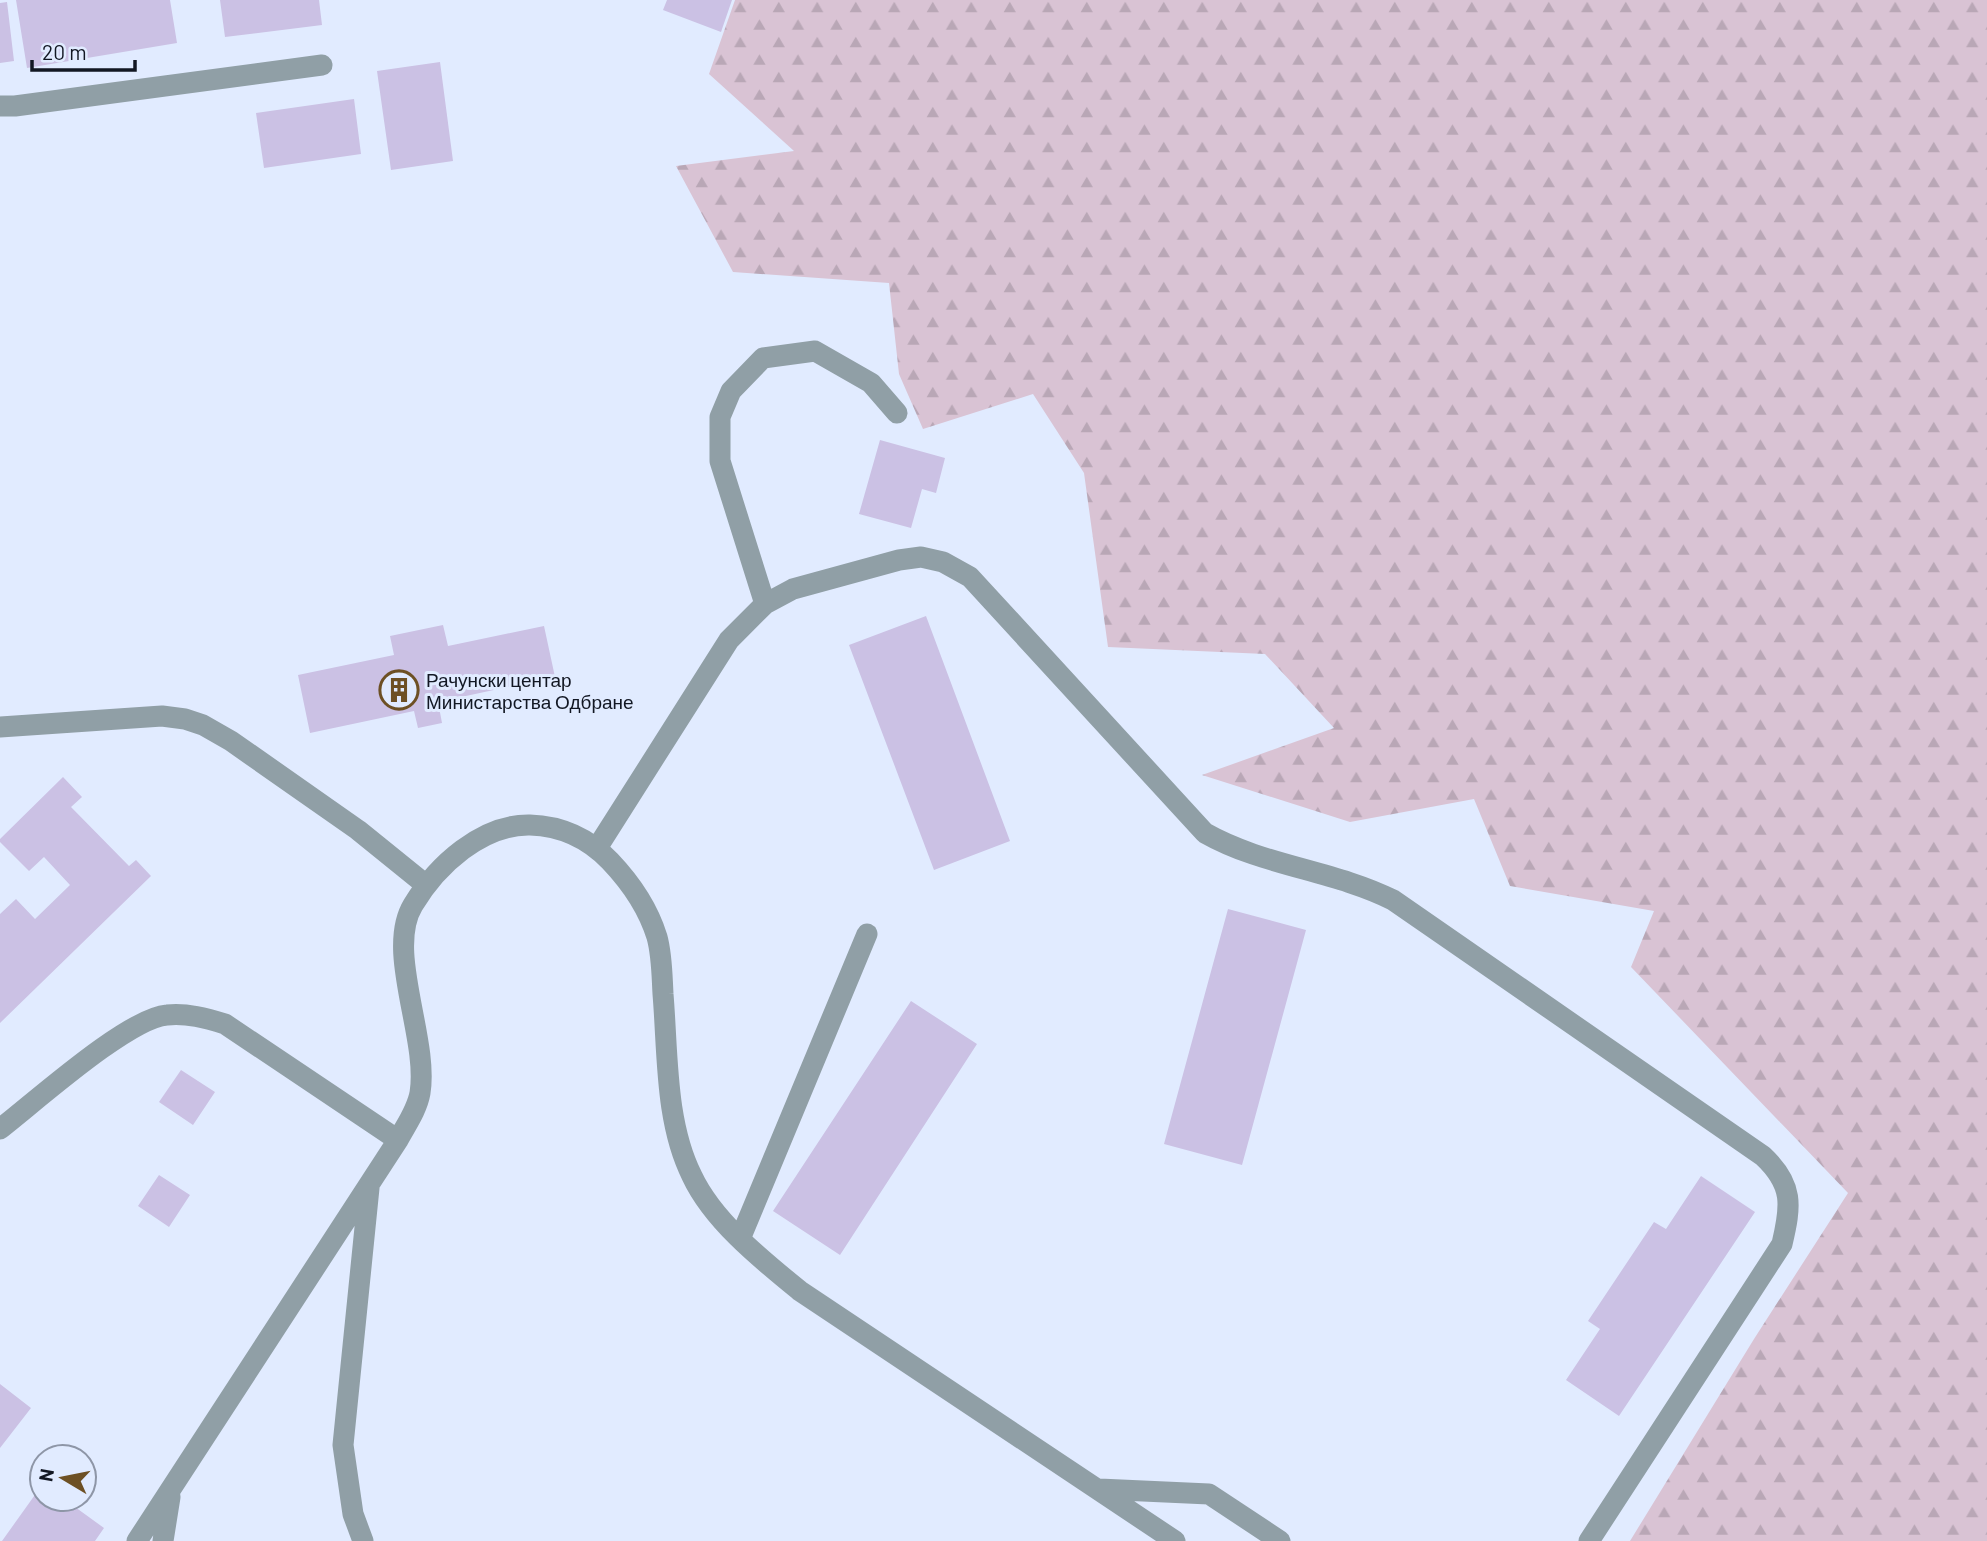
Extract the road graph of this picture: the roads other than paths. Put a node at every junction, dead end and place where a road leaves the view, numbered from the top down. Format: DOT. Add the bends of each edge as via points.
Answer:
graph roads {
  1 [pos="322,65"];
  2 [pos="0,106"];
  3 [pos="897,413"];
  4 [pos="765,604"];
  5 [pos="0,727"];
  6 [pos="597,848"];
  7 [pos="426,885"];
  8 [pos="867,934"];
  9 [pos="0,1129"];
  10 [pos="398,1140"];
  11 [pos="370,1183"];
  12 [pos="740,1239"];
  13 [pos="172,1488"];
  14 [pos="1097,1489"];
  15 [pos="137,1541"];
  16 [pos="163,1541"];
  17 [pos="363,1541"];
  18 [pos="1175,1541"];
  19 [pos="1280,1541"];
  20 [pos="1589,1541"];
  1 -- 2 [label="lane"];
  3 -- 4 [label="lane" via="871,383 815,351 763,358 731,391 720,417 720,461"];
  4 -- 6 [label="lane" via="729,640"];
  4 -- 20 [label="lane" via="793,589 898,559 922,557 960,570 1205,832 1241,850 1371,889 1393,900 1777,1168 1787,1186 1790,1213 1783,1244"];
  5 -- 7 [label="lane" via="162,716 203,725 358,830"];
  6 -- 7 [label="lane" via="560,828 521,825 479,839"];
  6 -- 12 [label="lane" via="645,906 657,937 679,1144 692,1178"];
  7 -- 10 [label="lane" via="411,909 404,944 421,1087 414,1112"];
  8 -- 12 [label="lane"];
  9 -- 10 [label="lane" via="119,1036 147,1020 182,1015 200,1016 235,1029"];
  10 -- 11 [label="lane"];
  11 -- 13 [label="lane"];
  11 -- 17 [label="lane" via="343,1445 353,1514"];
  12 -- 14 [label="lane" via="800,1291"];
  13 -- 15 [label="lane"];
  13 -- 16 [label="lane"];
  14 -- 18 [label="lane"];
  14 -- 19 [label="lane" via="1209,1494"];
}
